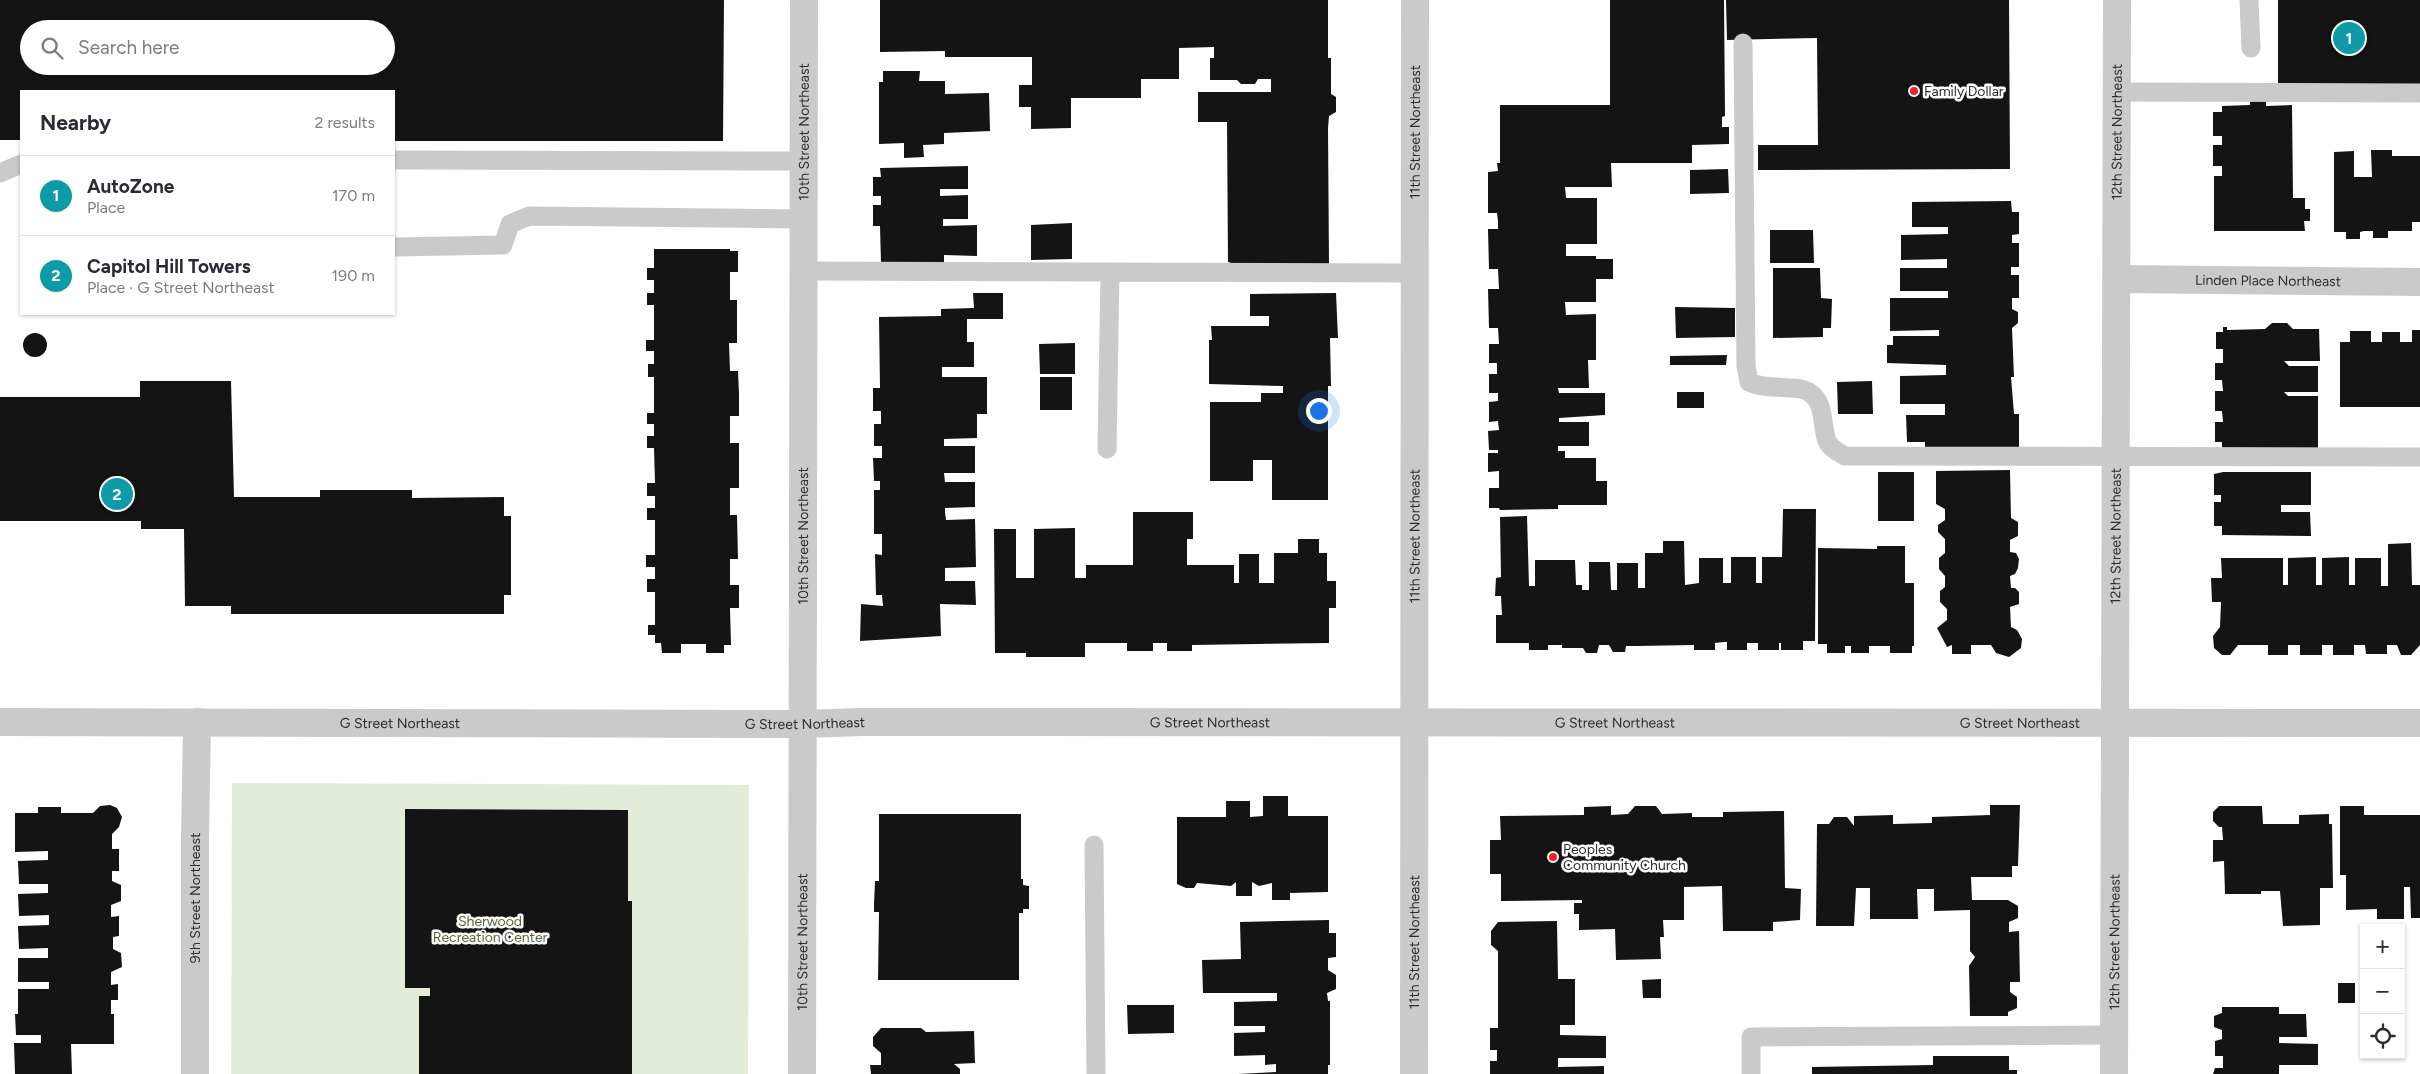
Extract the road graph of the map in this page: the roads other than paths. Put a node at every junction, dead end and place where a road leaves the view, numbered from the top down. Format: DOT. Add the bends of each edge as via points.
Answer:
graph roads {
  1 [pos="804,0"];
  2 [pos="1416,0"];
  3 [pos="2117,0"];
  4 [pos="2249,0"];
  5 [pos="1743,43"];
  6 [pos="2251,48"];
  7 [pos="2117,92"];
  8 [pos="2420,93"];
  9 [pos="395,160"];
  10 [pos="804,161"];
  11 [pos="20,164"];
  12 [pos="0,173"];
  13 [pos="805,219"];
  14 [pos="395,246"];
  15 [pos="805,271"];
  16 [pos="1110,272"];
  17 [pos="1415,273"];
  18 [pos="2117,280"];
  19 [pos="2420,282"];
  20 [pos="1107,449"];
  21 [pos="2116,456"];
  22 [pos="2420,457"];
  23 [pos="0,722"];
  24 [pos="198,722"];
  25 [pos="1414,722"];
  26 [pos="2115,722"];
  27 [pos="2420,723"];
  28 [pos="804,724"];
  29 [pos="1094,845"];
  30 [pos="2114,1035"];
  31 [pos="195,1074"];
  32 [pos="802,1074"];
  33 [pos="1096,1074"];
  34 [pos="1414,1074"];
  35 [pos="1751,1074"];
  36 [pos="2114,1074"];
  1 -- 10 [label="street, 10th Street Northeast"];
  2 -- 17 [label="street, 11th Street Northeast"];
  3 -- 7 [label="street, 12th Street Northeast"];
  4 -- 6 [label="lane"];
  5 -- 21 [label="lane" via="1748,382 1759,387 1807,390 1821,409 1827,442 1845,456"];
  7 -- 8 [label="lane"];
  7 -- 18 [label="street, 12th Street Northeast"];
  9 -- 10 [label="lane"];
  10 -- 13 [label="street, 10th Street Northeast"];
  11 -- 12 [label="lane"];
  13 -- 14 [label="lane" via="529,216 510,224 503,245"];
  13 -- 15 [label="street, 10th Street Northeast"];
  15 -- 16 [label="lane"];
  15 -- 28 [label="street, 10th Street Northeast"];
  16 -- 17 [label="lane"];
  16 -- 20 [label="lane"];
  17 -- 25 [label="street, 11th Street Northeast"];
  18 -- 19 [label="street, Linden Place Northeast"];
  18 -- 21 [label="street, 12th Street Northeast"];
  21 -- 22 [label="lane"];
  21 -- 26 [label="street, 12th Street Northeast"];
  23 -- 24 [label="street, G Street Northeast"];
  24 -- 28 [label="street, G Street Northeast"];
  24 -- 31 [label="street, 9th Street Northeast"];
  25 -- 26 [label="street, G Street Northeast"];
  25 -- 28 [label="street, G Street Northeast"];
  25 -- 34 [label="street, 11th Street Northeast"];
  26 -- 27 [label="street, G Street Northeast"];
  26 -- 30 [label="street, 12th Street Northeast"];
  28 -- 32 [label="street, 10th Street Northeast"];
  29 -- 33 [label="lane"];
  30 -- 35 [label="lane" via="1751,1037"];
  30 -- 36 [label="street, 12th Street Northeast"];
}
